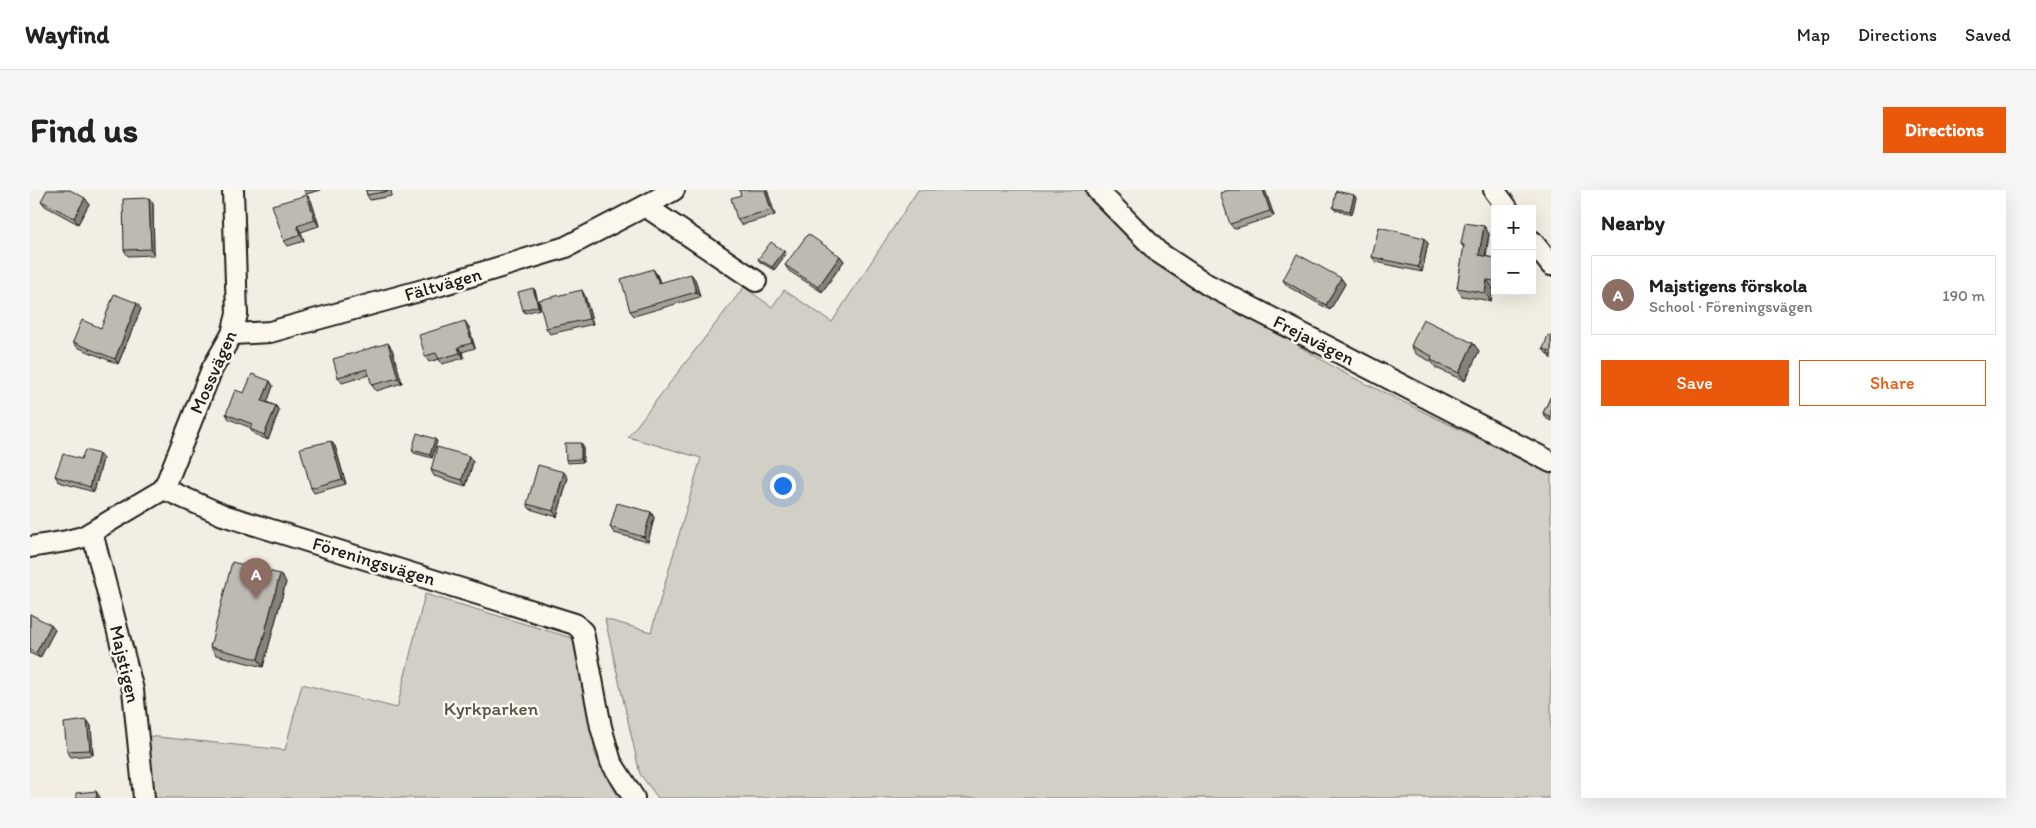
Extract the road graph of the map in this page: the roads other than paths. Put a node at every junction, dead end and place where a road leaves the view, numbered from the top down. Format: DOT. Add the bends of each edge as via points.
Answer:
graph roads {
  1 [pos="232,190"];
  2 [pos="674,190"];
  3 [pos="1097,190"];
  4 [pos="1494,190"];
  5 [pos="1505,205"];
  6 [pos="645,206"];
  7 [pos="1536,246"];
  8 [pos="1551,265"];
  9 [pos="756,282"];
  10 [pos="232,334"];
  11 [pos="1551,462"];
  12 [pos="164,489"];
  13 [pos="92,532"];
  14 [pos="30,547"];
  15 [pos="144,798"];
  16 [pos="634,798"];
  1 -- 10 [label="street, Mossvägen" via="237,314"];
  2 -- 6 [label="street, Fältvägen"];
  3 -- 11 [label="street, Frejavägen" via="1158,252 1208,284"];
  4 -- 5 [label="street"];
  6 -- 9 [label="street"];
  6 -- 10 [label="street, Fältvägen" via="566,247 518,262 270,332"];
  7 -- 8 [label="street"];
  10 -- 12 [label="street, Mossvägen" via="212,369"];
  12 -- 13 [label="street"];
  12 -- 16 [label="street, Föreningsvägen" via="223,515 575,624 583,632 611,762"];
  13 -- 14 [label="street" via="67,541"];
  13 -- 15 [label="street, Majstigen" via="133,690"];
}
